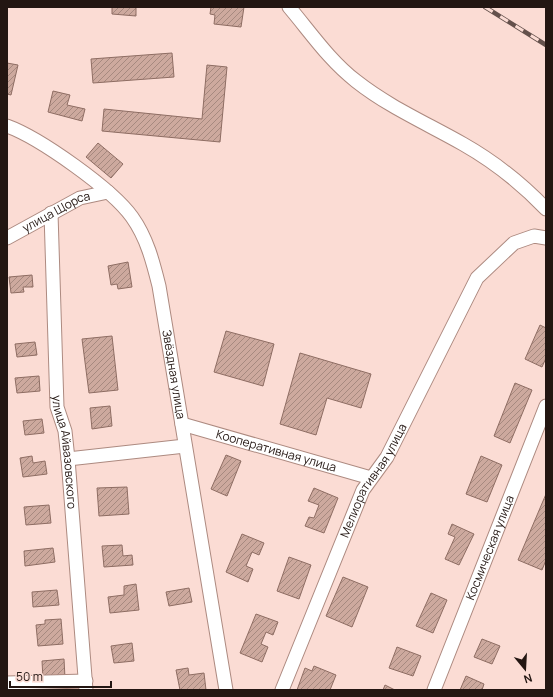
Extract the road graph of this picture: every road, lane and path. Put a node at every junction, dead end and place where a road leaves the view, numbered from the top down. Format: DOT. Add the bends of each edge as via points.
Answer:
graph roads {
  1 [pos="289,7"];
  2 [pos="7,126"];
  3 [pos="108,192"];
  4 [pos="546,209"];
  5 [pos="51,213"];
  6 [pos="7,238"];
  7 [pos="546,238"];
  8 [pos="546,406"];
  9 [pos="182,424"];
  10 [pos="185,446"];
  11 [pos="68,459"];
  12 [pos="371,478"];
  13 [pos="7,684"];
  14 [pos="86,686"];
  15 [pos="226,690"];
  16 [pos="282,690"];
  17 [pos="434,690"];
  1 -- 4 [label="street" via="323,51 355,80 401,112 464,145 516,181"];
  2 -- 3 [label="street, Звёздная улица" via="43,144"];
  3 -- 5 [label="street, улица Щорса" via="80,198"];
  3 -- 9 [label="street, Звёздная улица" via="132,217 151,254 159,286"];
  5 -- 6 [label="street, улица Щорса"];
  5 -- 11 [label="street, улица Айвазовского" via="57,407 65,431"];
  7 -- 12 [label="street, Мелиоративная улица" via="534,236 514,243 477,278 387,457"];
  8 -- 17 [label="street, Космическая улица"];
  9 -- 10 [label="street, Звёздная улица"];
  9 -- 12 [label="street, Кооперативная улица"];
  10 -- 11 [label="street"];
  10 -- 15 [label="street, Звёздная улица"];
  11 -- 14 [label="street, улица Айвазовского"];
  12 -- 16 [label="street, Мелиоративная улица" via="363,490"];
  13 -- 14 [label="street"];
}
